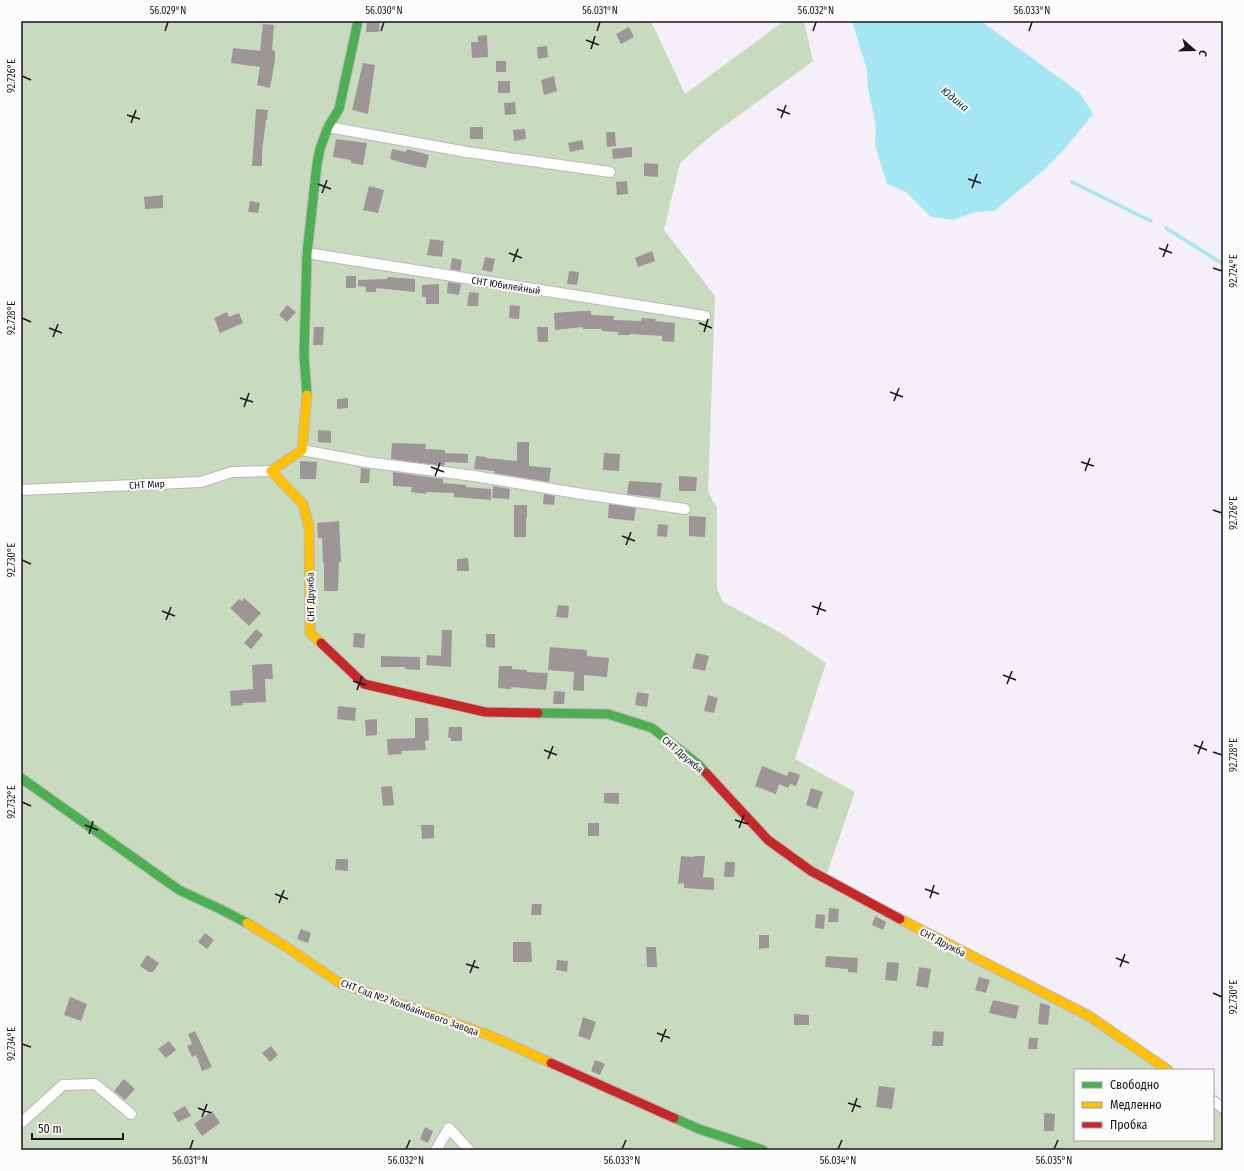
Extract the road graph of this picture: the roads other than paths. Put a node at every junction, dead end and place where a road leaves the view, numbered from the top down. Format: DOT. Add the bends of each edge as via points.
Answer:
graph roads {
  1 [pos="358,21"];
  2 [pos="328,128"];
  3 [pos="610,172"];
  4 [pos="307,253"];
  5 [pos="705,316"];
  6 [pos="302,450"];
  7 [pos="271,471"];
  8 [pos="21,490"];
  9 [pos="685,509"];
  10 [pos="21,778"];
  11 [pos="1167,1069"];
  12 [pos="1214,1102"];
  13 [pos="1223,1108"];
  14 [pos="131,1114"];
  15 [pos="21,1122"];
  16 [pos="436,1150"];
  17 [pos="469,1150"];
  18 [pos="763,1150"];
  1 -- 2 [label="street" via="338,109"];
  2 -- 3 [label="street" via="467,152"];
  2 -- 4 [label="street" via="317,164"];
  4 -- 5 [label="street, СНТ Юбилейный"];
  4 -- 6 [label="street" via="304,355 307,392"];
  6 -- 7 [label="street"];
  6 -- 9 [label="street" via="366,462"];
  7 -- 8 [label="street, СНТ Мир" via="232,472 201,482"];
  7 -- 11 [label="street, СНТ Дружба" via="303,504 309,527 310,633 364,684 485,712 608,714 652,728 699,765 768,840 811,871 927,934 1089,1016"];
  10 -- 18 [label="street, СНТ Сад №2 Комбайнового Завода" via="179,890 250,925 340,982 491,1036 698,1129"];
  12 -- 13 [label="street"];
  14 -- 15 [label="street" via="95,1084 63,1085"];
  16 -- 17 [label="street" via="449,1128"];
}
